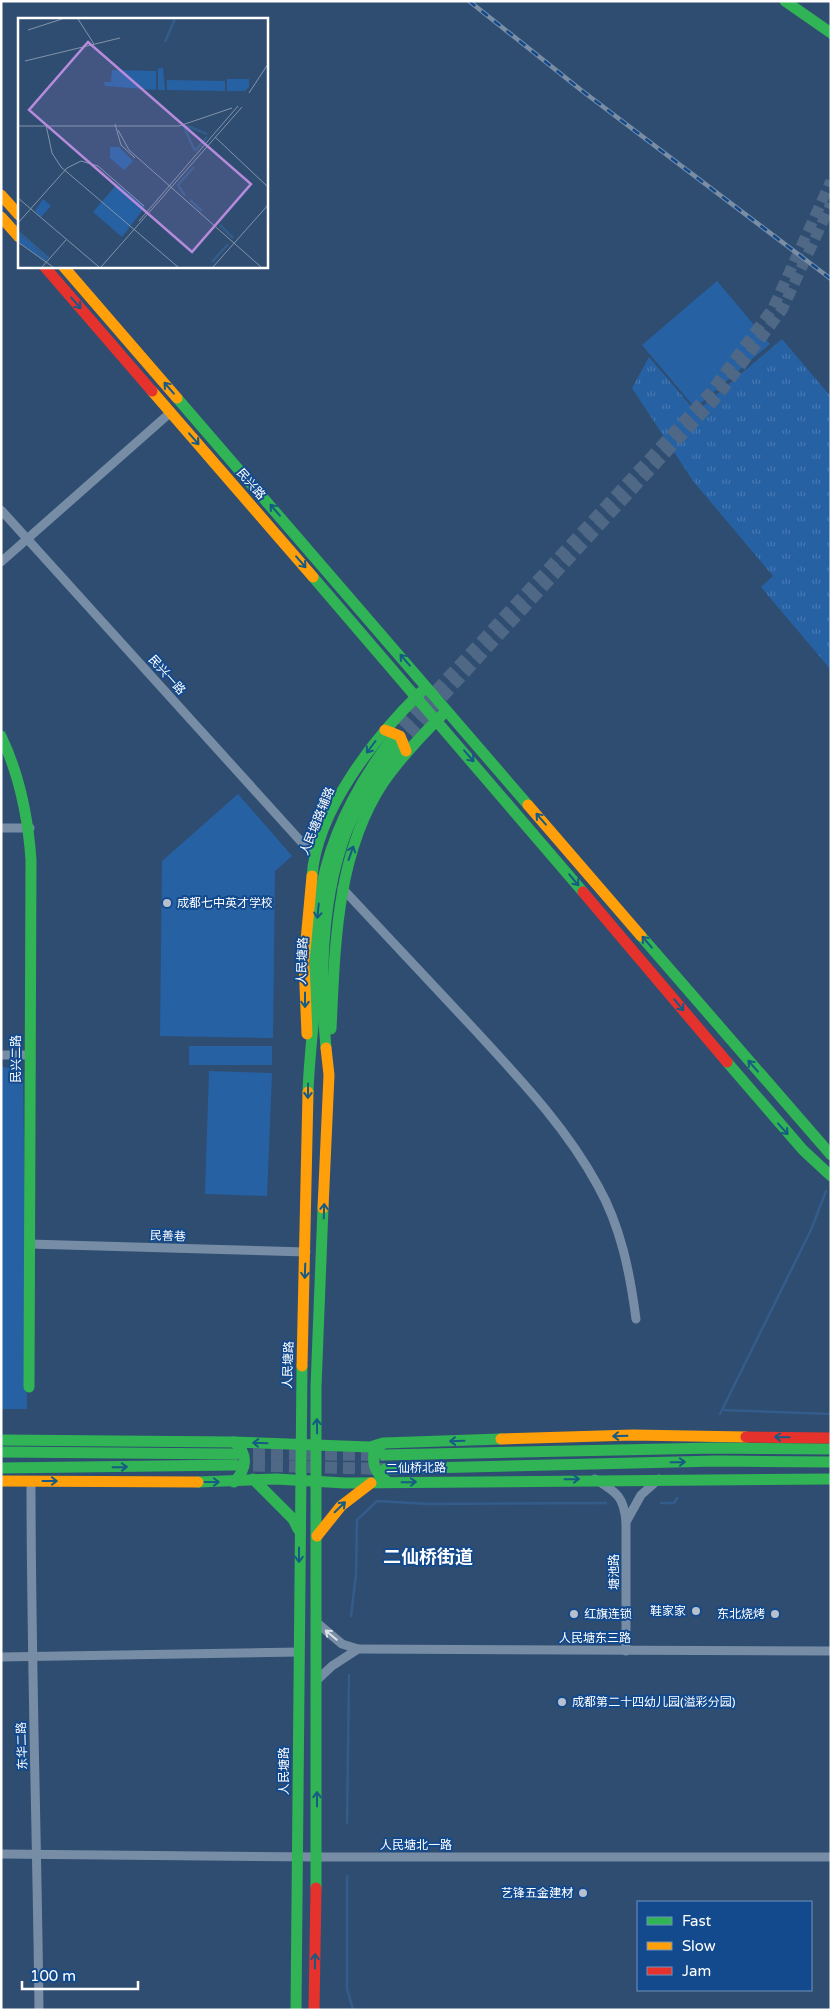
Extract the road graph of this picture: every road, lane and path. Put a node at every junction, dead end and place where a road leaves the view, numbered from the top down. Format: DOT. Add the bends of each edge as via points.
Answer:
graph roads {
  1 [pos="785,1"];
  2 [pos="831,33"];
  3 [pos="4,203"];
  4 [pos="18,214"];
  5 [pos="1,217"];
  6 [pos="18,236"];
  7 [pos="46,268"];
  8 [pos="65,268"];
  9 [pos="182,403"];
  10 [pos="171,412"];
  11 [pos="1,510"];
  12 [pos="27,538"];
  13 [pos="1,562"];
  14 [pos="428,686"];
  15 [pos="416,696"];
  16 [pos="448,710"];
  17 [pos="437,719"];
  18 [pos="1,736"];
  19 [pos="395,742"];
  20 [pos="1,828"];
  21 [pos="30,828"];
  22 [pos="315,857"];
  23 [pos="342,888"];
  24 [pos="1,1055"];
  25 [pos="30,1055"];
  26 [pos="309,1055"];
  27 [pos="329,1075"];
  28 [pos="831,1155"];
  29 [pos="831,1176"];
  30 [pos="29,1244"];
  31 [pos="306,1252"];
  32 [pos="636,1320"];
  33 [pos="29,1386"];
  34 [pos="831,1438"];
  35 [pos="1,1440"];
  36 [pos="383,1443"];
  37 [pos="300,1444"];
  38 [pos="318,1445"];
  39 [pos="831,1450"];
  40 [pos="1,1452"];
  41 [pos="235,1454"];
  42 [pos="384,1455"];
  43 [pos="831,1462"];
  44 [pos="1,1468"];
  45 [pos="385,1469"];
  46 [pos="253,1479"];
  47 [pos="300,1479"];
  48 [pos="595,1479"];
  49 [pos="659,1479"];
  50 [pos="831,1479"];
  51 [pos="1,1481"];
  52 [pos="31,1481"];
  53 [pos="234,1482"];
  54 [pos="316,1482"];
  55 [pos="389,1482"];
  56 [pos="371,1483"];
  57 [pos="626,1522"];
  58 [pos="299,1534"];
  59 [pos="316,1537"];
  60 [pos="316,1622"];
  61 [pos="358,1649"];
  62 [pos="626,1651"];
  63 [pos="831,1651"];
  64 [pos="299,1652"];
  65 [pos="1,1656"];
  66 [pos="31,1656"];
  67 [pos="316,1681"];
  68 [pos="1,1854"];
  69 [pos="38,1854"];
  70 [pos="298,1856"];
  71 [pos="317,1857"];
  72 [pos="831,1857"];
  73 [pos="39,2010"];
  74 [pos="296,2010"];
  75 [pos="314,2010"];
  1 -- 2 [label="main road"];
  3 -- 4 [label="main road"];
  5 -- 6 [label="main road"];
  7 -- 10 [label="main road, 民兴路, one-way"];
  9 -- 8 [label="main road, 民兴路, one-way"];
  9 -- 10 [label="main road"];
  14 -- 9 [label="main road, 民兴路, one-way"];
  10 -- 12 [label="street"];
  10 -- 15 [label="main road, 民兴路, one-way"];
  11 -- 12 [label="street, 民兴一路"];
  12 -- 13 [label="street"];
  12 -- 22 [label="street, 民兴一路"];
  14 -- 15 [label="main road, 人民塘路辅路"];
  14 -- 16 [label="main road, 民兴路"];
  15 -- 17 [label="main road, 民兴路"];
  15 -- 19 [label="main road, 人民塘路辅路"];
  16 -- 17 [label="main road, 人民塘路辅路"];
  28 -- 16 [label="main road, 民兴路, one-way"];
  17 -- 19 [label="main road, 人民塘路辅路"];
  17 -- 29 [label="main road, 民兴路, one-way" via="771,1115"];
  18 -- 21 [label="main road, 民兴二路" via="21,785"];
  19 -- 22 [label="main road, 人民塘路辅路, one-way" via="354,770"];
  23 -- 19 [label="main road, 人民塘路辅路, one-way" via="347,863 365,815 381,786"];
  19 -- 26 [label="main road, 人民塘路, one-way" via="377,758 349,805 326,863 316,937 314,1014"];
  19 -- 27 [label="main road, 人民塘路" via="358,807 333,874 324,944 324,1021"];
  20 -- 21 [label="street"];
  21 -- 25 [label="main road, 民兴二路"];
  22 -- 26 [label="main road, 人民塘路辅路, one-way" via="305,932 305,1014"];
  23 -- 27 [label="main road, 人民塘路辅路" via="336,930"];
  23 -- 32 [label="street" via="500,1058 575,1146 599,1187 617,1230 630,1276"];
  24 -- 25 [label="street"];
  25 -- 30 [label="main road, 民兴二路"];
  26 -- 31 [label="main road, 人民塘路, one-way"];
  38 -- 27 [label="main road, 人民塘路, one-way" via="316,1387"];
  30 -- 31 [label="street, 民善巷"];
  30 -- 33 [label="main road, 民兴二路"];
  31 -- 37 [label="main road, 人民塘路, one-way"];
  34 -- 36 [label="main road, one-way" via="633,1435"];
  35 -- 41 [label="main road"];
  36 -- 38 [label="main road" via="370,1447"];
  36 -- 55 [label="main road" via="374,1452 374,1470"];
  37 -- 38 [label="main road"];
  37 -- 41 [label="main road, one-way"];
  37 -- 47 [label="main road, 人民塘路"];
  38 -- 54 [label="main road, 人民塘路"];
  39 -- 42 [label="main road" via="714,1448"];
  40 -- 41 [label="main road"];
  44 -- 41 [label="main road, one-way"];
  41 -- 53 [label="main road" via="243,1450 246,1457 243,1473"];
  45 -- 43 [label="main road, one-way" via="717,1461"];
  46 -- 47 [label="main road, 二仙桥北路"];
  46 -- 53 [label="main road, 二仙桥北路"];
  46 -- 58 [label="main road" via="293,1518"];
  47 -- 54 [label="main road, 二仙桥北路"];
  47 -- 58 [label="main road, 人民塘路"];
  48 -- 49 [label="main road, 二仙桥北路"];
  55 -- 48 [label="main road, 二仙桥北路, one-way"];
  48 -- 57 [label="street" via="622,1500"];
  49 -- 50 [label="main road, 二仙桥北路"];
  49 -- 57 [label="street" via="640,1495"];
  51 -- 52 [label="main road, 二仙桥北路"];
  52 -- 53 [label="main road, 二仙桥北路, one-way"];
  52 -- 66 [label="street, 东华二路"];
  54 -- 56 [label="main road, 二仙桥北路"];
  54 -- 59 [label="main road, 人民塘路"];
  55 -- 56 [label="main road, 二仙桥北路"];
  59 -- 56 [label="main road, one-way" via="327,1519 358,1490"];
  57 -- 62 [label="street, 塘池路"];
  58 -- 64 [label="main road, 人民塘路, one-way"];
  59 -- 60 [label="main road, 人民塘路"];
  61 -- 60 [label="street, 人民塘东三路, one-way" via="342,1644"];
  60 -- 67 [label="main road, 人民塘路"];
  61 -- 62 [label="street, 人民塘东三路"];
  61 -- 67 [label="street"];
  62 -- 63 [label="street, 人民塘东三路"];
  64 -- 66 [label="street"];
  64 -- 70 [label="main road, 人民塘路"];
  65 -- 66 [label="street"];
  66 -- 69 [label="street, 东华二路"];
  71 -- 67 [label="main road, 人民塘路, one-way"];
  68 -- 69 [label="street, 人民塘北一路"];
  69 -- 70 [label="street, 人民塘北一路"];
  69 -- 73 [label="street, 东华二路"];
  70 -- 71 [label="street, 人民塘北一路"];
  70 -- 74 [label="main road, 人民塘路"];
  71 -- 72 [label="street, 人民塘北一路"];
  75 -- 71 [label="main road, 人民塘路, one-way"];
}
